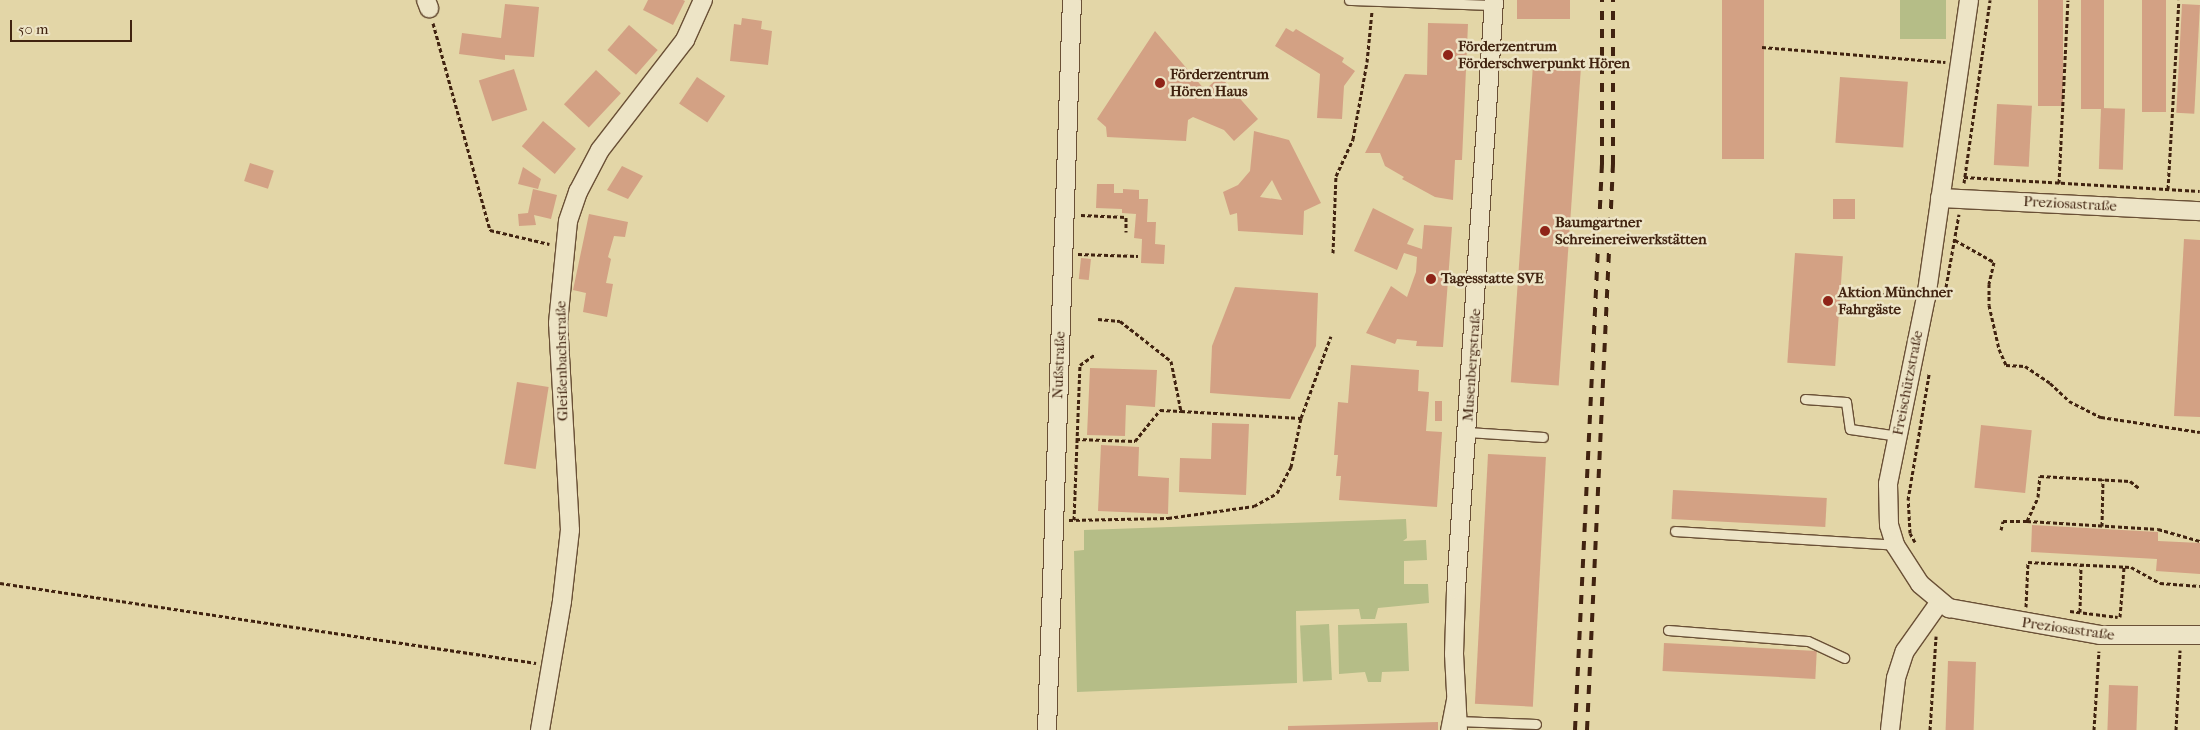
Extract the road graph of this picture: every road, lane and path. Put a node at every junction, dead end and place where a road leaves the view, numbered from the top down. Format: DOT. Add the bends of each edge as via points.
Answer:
graph roads {
  1 [pos="703,0"];
  2 [pos="1072,0"];
  3 [pos="1350,0"];
  4 [pos="1969,0"];
  5 [pos="1990,0"];
  6 [pos="2068,0"];
  7 [pos="2179,0"];
  8 [pos="1373,1"];
  9 [pos="1494,3"];
  10 [pos="427,4"];
  11 [pos="1762,47"];
  12 [pos="1960,64"];
  13 [pos="1943,176"];
  14 [pos="1965,177"];
  15 [pos="2059,183"];
  16 [pos="2168,189"];
  17 [pos="2200,191"];
  18 [pos="1940,198"];
  19 [pos="1961,199"];
  20 [pos="2200,210"];
  21 [pos="1064,214"];
  22 [pos="1126,232"];
  23 [pos="1934,238"];
  24 [pos="1955,240"];
  25 [pos="564,248"];
  26 [pos="1063,253"];
  27 [pos="1333,253"];
  28 [pos="1138,256"];
  29 [pos="1946,289"];
  30 [pos="1841,292"];
  31 [pos="1926,297"];
  32 [pos="1098,319"];
  33 [pos="1331,336"];
  34 [pos="1096,354"];
  35 [pos="1930,368"];
  36 [pos="1805,399"];
  37 [pos="1180,411"];
  38 [pos="1301,418"];
  39 [pos="1468,432"];
  40 [pos="2200,432"];
  41 [pos="1543,436"];
  42 [pos="1898,436"];
  43 [pos="1076,439"];
  44 [pos="2104,479"];
  45 [pos="2139,488"];
  46 [pos="1054,520"];
  47 [pos="1074,520"];
  48 [pos="2027,521"];
  49 [pos="2102,526"];
  50 [pos="2001,530"];
  51 [pos="1675,531"];
  52 [pos="2200,540"];
  53 [pos="1895,544"];
  54 [pos="1919,550"];
  55 [pos="2081,565"];
  56 [pos="2124,567"];
  57 [pos="0,583"];
  58 [pos="2200,586"];
  59 [pos="2016,605"];
  60 [pos="2026,606"];
  61 [pos="2035,607"];
  62 [pos="1934,610"];
  63 [pos="2062,610"];
  64 [pos="2080,612"];
  65 [pos="2120,617"];
  66 [pos="2129,618"];
  67 [pos="2025,624"];
  68 [pos="1668,630"];
  69 [pos="2100,635"];
  70 [pos="2200,636"];
  71 [pos="2180,637"];
  72 [pos="1844,658"];
  73 [pos="551,666"];
  74 [pos="1536,724"];
  75 [pos="1453,727"];
  76 [pos="540,730"];
  77 [pos="1046,730"];
  78 [pos="1890,730"];
  79 [pos="1930,730"];
  80 [pos="2094,730"];
  81 [pos="2176,730"];
  1 -- 25 [label="street, Gleißenbachstraße" via="685,40 600,150 578,192 568,221"];
  2 -- 21 [label="street, Nußstraße"];
  3 -- 8 [label="lane"];
  4 -- 12 [label="street, Freischützstraße"];
  5 -- 14 [label="path"];
  6 -- 15 [label="path"];
  7 -- 16 [label="path"];
  8 -- 9 [label="lane"];
  8 -- 27 [label="path" via="1367,62 1353,139 1336,176"];
  9 -- 39 [label="street, Musenbergstraße"];
  10 -- 25 [label="path" via="490,230"];
  11 -- 12 [label="path"];
  12 -- 13 [label="street, Freischützstraße"];
  13 -- 14 [label="path"];
  13 -- 18 [label="street, Freischützstraße"];
  14 -- 15 [label="path"];
  14 -- 19 [label="path"];
  15 -- 16 [label="path"];
  16 -- 17 [label="path"];
  18 -- 19 [label="street, Preziosastraße"];
  18 -- 23 [label="street, Freischützstraße"];
  19 -- 20 [label="street, Preziosastraße"];
  19 -- 24 [label="path"];
  21 -- 22 [label="path" via="1126,217"];
  21 -- 26 [label="street, Nußstraße"];
  23 -- 24 [label="path"];
  23 -- 31 [label="street, Freischützstraße"];
  24 -- 29 [label="path"];
  24 -- 40 [label="path" via="1994,262 1989,284 1990,305 2006,365 2025,366 2069,401 2101,417"];
  25 -- 73 [label="street, Gleißenbachstraße" via="558,323 570,530"];
  26 -- 28 [label="path"];
  26 -- 46 [label="street, Nußstraße"];
  30 -- 31 [label="path"];
  31 -- 42 [label="street, Freischützstraße"];
  32 -- 37 [label="path" via="1120,321 1171,360"];
  33 -- 38 [label="path"];
  34 -- 43 [label="path" via="1080,364"];
  35 -- 54 [label="path" via="1908,500 1910,533"];
  36 -- 42 [label="lane" via="1846,402 1850,429"];
  37 -- 38 [label="path"];
  37 -- 43 [label="path" via="1160,410 1135,440"];
  38 -- 47 [label="path" via="1291,467 1277,492 1254,506 1168,518"];
  39 -- 41 [label="lane"];
  39 -- 75 [label="street, Musenbergstraße" via="1456,590"];
  42 -- 53 [label="street, Freischützstraße" via="1888,484 1889,525"];
  43 -- 47 [label="path"];
  44 -- 45 [label="path" via="2130,481"];
  44 -- 48 [label="path" via="2040,476 2038,497"];
  44 -- 49 [label="path"];
  46 -- 47 [label="path"];
  46 -- 77 [label="street, Nußstraße"];
  48 -- 49 [label="path"];
  48 -- 50 [label="path" via="2003,521"];
  49 -- 52 [label="path" via="2158,529"];
  51 -- 53 [label="lane"];
  53 -- 62 [label="street, Freischützstraße"];
  55 -- 56 [label="path"];
  55 -- 60 [label="path" via="2028,562"];
  55 -- 64 [label="path"];
  56 -- 58 [label="path" via="2131,567 2160,583"];
  56 -- 65 [label="path"];
  57 -- 73 [label="path"];
  59 -- 60 [label="path"];
  60 -- 61 [label="path"];
  60 -- 67 [label="path"];
  62 -- 67 [label="street, Preziosastraße" via="1949,608"];
  62 -- 78 [label="street" via="1904,651 1896,678"];
  62 -- 79 [label="path" via="1936,634"];
  63 -- 64 [label="path"];
  64 -- 65 [label="path"];
  65 -- 66 [label="path"];
  67 -- 69 [label="street, Preziosastraße"];
  68 -- 72 [label="lane" via="1808,641"];
  69 -- 71 [label="street, Preziosastraße"];
  69 -- 80 [label="path"];
  70 -- 71 [label="street, Preziosastraße"];
  71 -- 81 [label="path"];
  73 -- 76 [label="street, Gleißenbachstraße"];
  74 -- 75 [label="lane"];
}
